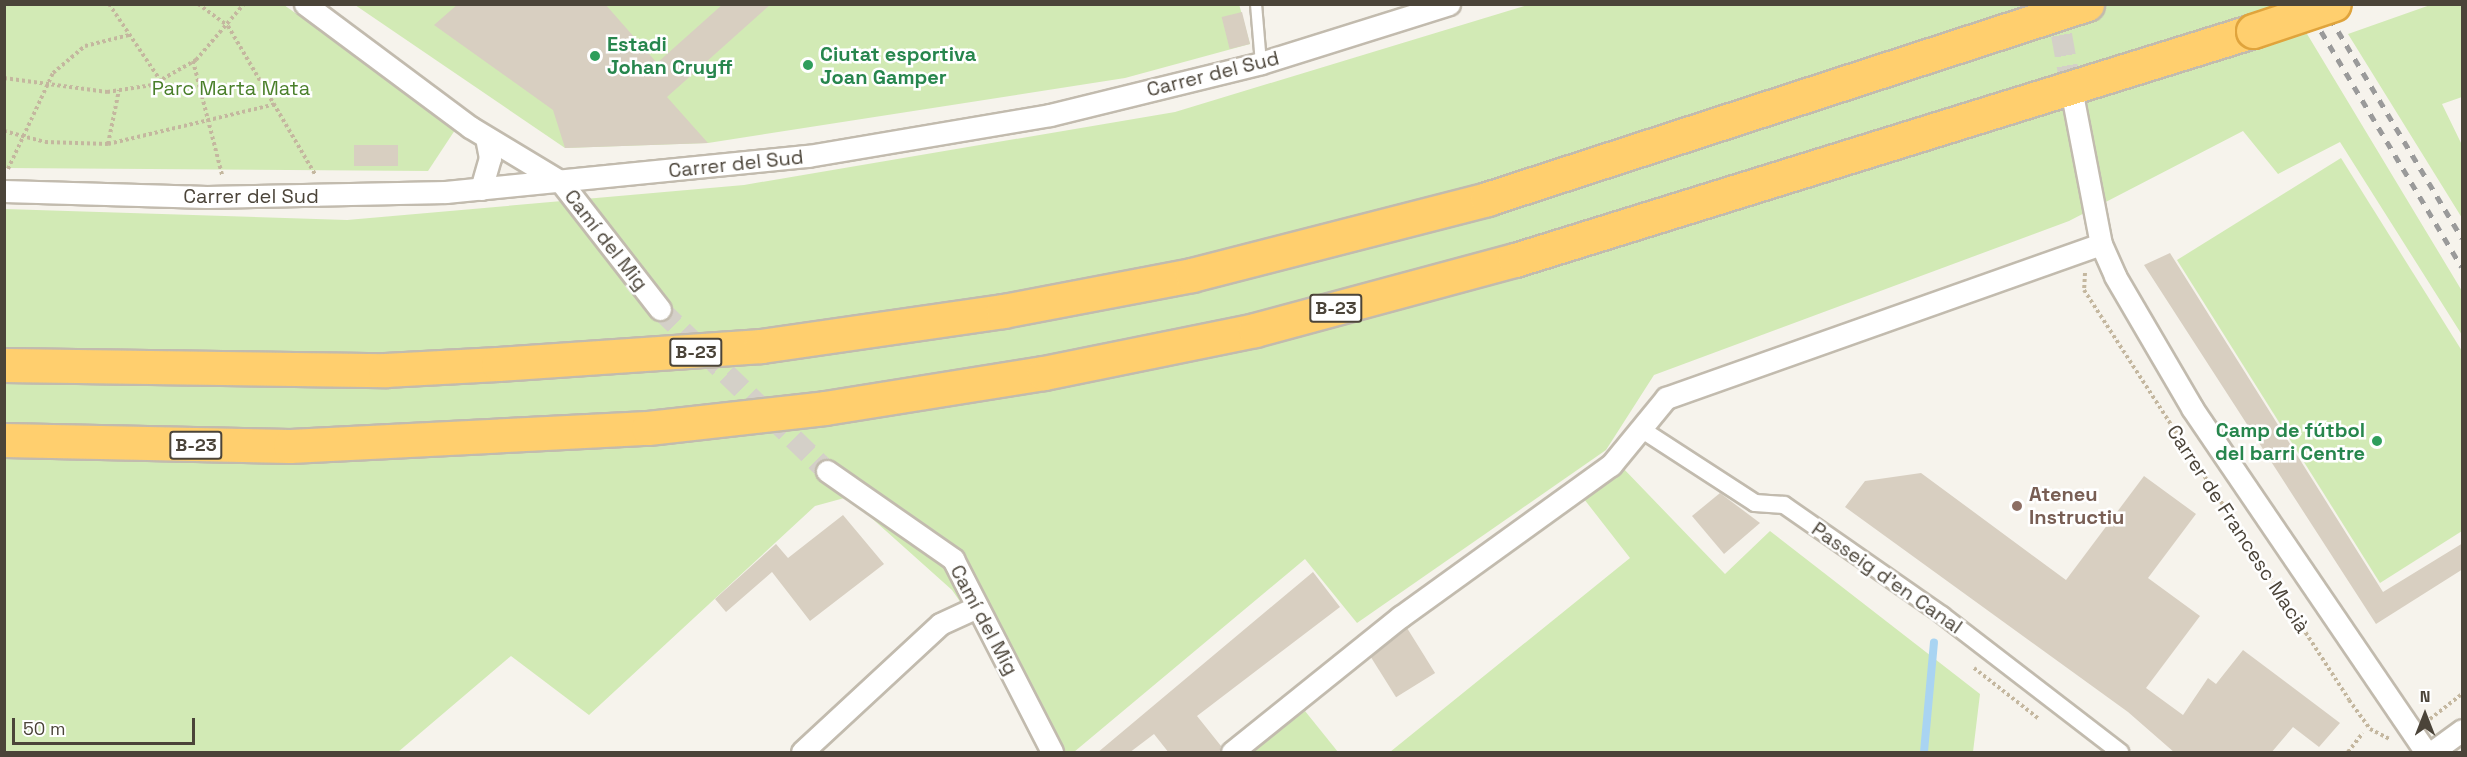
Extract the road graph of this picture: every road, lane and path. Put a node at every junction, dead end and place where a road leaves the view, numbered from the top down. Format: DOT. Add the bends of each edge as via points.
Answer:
graph roads {
  1 [pos="109,4"];
  2 [pos="198,4"];
  3 [pos="244,4"];
  4 [pos="305,4"];
  5 [pos="1257,4"];
  6 [pos="1449,4"];
  7 [pos="2087,4"];
  8 [pos="2334,4"];
  9 [pos="228,26"];
  10 [pos="129,35"];
  11 [pos="193,61"];
  12 [pos="1261,63"];
  13 [pos="4,78"];
  14 [pos="160,80"];
  15 [pos="46,87"];
  16 [pos="119,90"];
  17 [pos="2073,99"];
  18 [pos="276,104"];
  19 [pos="210,121"];
  20 [pos="4,131"];
  21 [pos="23,136"];
  22 [pos="486,138"];
  23 [pos="108,144"];
  24 [pos="561,182"];
  25 [pos="481,189"];
  26 [pos="5,191"];
  27 [pos="224,196"];
  28 [pos="318,196"];
  29 [pos="2101,244"];
  30 [pos="2084,290"];
  31 [pos="660,309"];
  32 [pos="4,365"];
  33 [pos="1641,429"];
  34 [pos="4,440"];
  35 [pos="828,471"];
  36 [pos="977,607"];
  37 [pos="1970,665"];
  38 [pos="2463,694"];
  39 [pos="2044,722"];
  40 [pos="2417,727"];
  41 [pos="2463,730"];
  42 [pos="2363,733"];
  43 [pos="802,753"];
  44 [pos="1052,753"];
  45 [pos="1232,753"];
  46 [pos="2120,753"];
  47 [pos="2348,753"];
  48 [pos="2426,753"];
  49 [pos="2432,753"];
  1 -- 10 [label="path"];
  2 -- 9 [label="path"];
  3 -- 9 [label="path"];
  4 -- 22 [label="street, Camí del Mig"];
  5 -- 12 [label="lane"];
  6 -- 12 [label="street, Carrer del Sud"];
  7 -- 32 [label="highway, B-23" via="1487,199 1192,275 1004,311 772,344 510,364 386,370"];
  8 -- 34 [label="highway, B-23, bridge" via="1515,260 1255,330 1044,373 825,408 648,428 290,446"];
  9 -- 11 [label="path"];
  9 -- 18 [label="path"];
  10 -- 14 [label="path"];
  10 -- 15 [label="path" via="85,46 53,73"];
  11 -- 14 [label="path"];
  11 -- 19 [label="path"];
  12 -- 24 [label="street, Carrer del Sud" via="1050,115 820,154"];
  13 -- 15 [label="path"];
  14 -- 16 [label="path"];
  15 -- 16 [label="path"];
  15 -- 21 [label="path"];
  16 -- 23 [label="path"];
  17 -- 29 [label="street, Carrer de Francesc Macià"];
  18 -- 19 [label="path"];
  18 -- 28 [label="path" via="315,171"];
  19 -- 23 [label="path"];
  19 -- 27 [label="path"];
  20 -- 21 [label="path"];
  21 -- 23 [label="path"];
  21 -- 26 [label="path" via="8,168"];
  22 -- 24 [label="street, Camí del Mig"];
  22 -- 25 [label="street" via="490,158"];
  24 -- 25 [label="street, Carrer del Sud"];
  24 -- 31 [label="street, Camí del Mig"];
  25 -- 28 [label="street, Carrer del Sud"];
  26 -- 27 [label="street, Carrer del Sud"];
  27 -- 28 [label="street, Carrer del Sud"];
  29 -- 33 [label="street" via="1666,398"];
  29 -- 40 [label="street, Carrer de Francesc Macià" via="2192,408"];
  30 -- 40 [label="path, Carrer de Francesc Macià" via="2349,700 2384,740"];
  33 -- 45 [label="street" via="1611,465 1400,617"];
  33 -- 46 [label="street, Passeig d'en Canal" via="1755,503 1784,505 1942,615"];
  35 -- 36 [label="street, Camí del Mig" via="952,558"];
  36 -- 43 [label="street" via="940,624"];
  36 -- 44 [label="street, Camí del Mig"];
  37 -- 39 [label="path"];
  38 -- 40 [label="path"];
  40 -- 48 [label="street, Carrer de Francesc Macià"];
  41 -- 49 [label="street"];
  42 -- 47 [label="path"];
}
